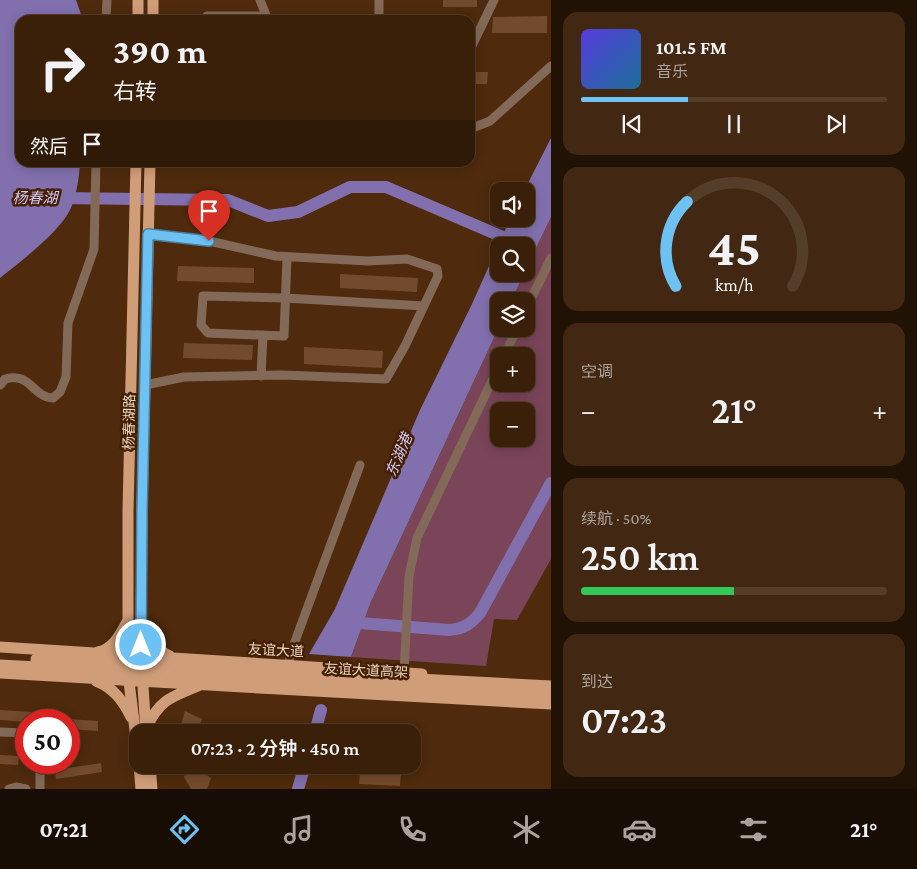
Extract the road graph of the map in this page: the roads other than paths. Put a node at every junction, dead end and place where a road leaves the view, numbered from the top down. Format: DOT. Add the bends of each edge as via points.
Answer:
graph roads {
  1 [pos="107,0"];
  2 [pos="138,0"];
  3 [pos="153,0"];
  4 [pos="260,0"];
  5 [pos="379,0"];
  6 [pos="494,0"];
  7 [pos="106,15"];
  8 [pos="138,15"];
  9 [pos="153,15"];
  10 [pos="265,15"];
  11 [pos="379,15"];
  12 [pos="475,40"];
  13 [pos="551,66"];
  14 [pos="475,127"];
  15 [pos="96,167"];
  16 [pos="136,167"];
  17 [pos="150,167"];
  18 [pos="149,229"];
  19 [pos="287,257"];
  20 [pos="551,258"];
  21 [pos="534,292"];
  22 [pos="286,298"];
  23 [pos="424,306"];
  24 [pos="263,335"];
  25 [pos="261,376"];
  26 [pos="145,384"];
  27 [pos="0,385"];
  28 [pos="490,385"];
  29 [pos="360,465"];
  30 [pos="142,617"];
  31 [pos="128,620"];
  32 [pos="0,647"];
  33 [pos="94,653"];
  34 [pos="129,655"];
  35 [pos="141,656"];
  36 [pos="0,658"];
  37 [pos="212,661"];
  38 [pos="0,665"];
  39 [pos="288,665"];
  40 [pos="0,673"];
  41 [pos="404,673"];
  42 [pos="88,678"];
  43 [pos="129,682"];
  44 [pos="142,682"];
  45 [pos="551,682"];
  46 [pos="201,685"];
  47 [pos="551,686"];
  48 [pos="551,694"];
  49 [pos="551,704"];
  50 [pos="134,724"];
  51 [pos="146,724"];
  52 [pos="148,724"];
  53 [pos="0,732"];
  54 [pos="15,733"];
  55 [pos="40,774"];
  56 [pos="140,774"];
  57 [pos="151,774"];
  58 [pos="9,789"];
  59 [pos="26,789"];
  60 [pos="40,789"];
  61 [pos="141,789"];
  62 [pos="152,789"];
  1 -- 7 [label="street"];
  2 -- 8 [label="main road"];
  3 -- 9 [label="main road"];
  4 -- 10 [label="street"];
  5 -- 11 [label="street"];
  6 -- 12 [label="street"];
  13 -- 14 [label="street" via="490,121"];
  15 -- 27 [label="street" via="95,242 68,323 67,374 60,392 52,398 43,396 17,377 5,379"];
  16 -- 31 [label="main road, 杨春湖路"];
  17 -- 18 [label="main road, 杨春湖路"];
  18 -- 19 [label="street"];
  18 -- 26 [label="main road, 杨春湖路"];
  19 -- 22 [label="street"];
  19 -- 23 [label="street" via="368,261 407,259 437,269 438,276"];
  20 -- 21 [label="street"];
  22 -- 23 [label="street"];
  22 -- 24 [label="street" via="284,336"];
  22 -- 24 [label="street" via="203,296 201,325 208,333"];
  23 -- 25 [label="street" via="386,380"];
  24 -- 25 [label="street"];
  25 -- 26 [label="street" via="184,377"];
  26 -- 30 [label="main road, 杨春湖路"];
  28 -- 41 [label="street" via="417,538 409,576"];
  29 -- 39 [label="street"];
  30 -- 35 [label="main road, 杨春湖路"];
  30 -- 37 [label="main road" via="151,642 162,652 170,656"];
  31 -- 33 [label="main road" via="111,646"];
  31 -- 34 [label="main road, 杨春湖路"];
  32 -- 33 [label="main road, 友谊大道"];
  33 -- 34 [label="main road, 友谊大道"];
  34 -- 35 [label="main road, 友谊大道"];
  34 -- 43 [label="main road, 杨春湖路"];
  35 -- 37 [label="main road, 友谊大道"];
  35 -- 44 [label="main road, 杨春湖路"];
  36 -- 47 [label="main road, 友谊大道高架, bridge"];
  37 -- 39 [label="main road, 友谊大道"];
  38 -- 48 [label="main road, 友谊大道高架, bridge"];
  39 -- 41 [label="main road, 友谊大道"];
  40 -- 42 [label="main road"];
  41 -- 45 [label="main road, 友谊大道"];
  42 -- 43 [label="main road"];
  42 -- 50 [label="main road" via="112,689"];
  43 -- 44 [label="main road"];
  43 -- 50 [label="main road, 杨春湖路"];
  44 -- 46 [label="main road"];
  44 -- 51 [label="main road, 杨春湖路"];
  46 -- 49 [label="main road"];
  46 -- 52 [label="main road" via="163,702"];
  53 -- 54 [label="street"];
  55 -- 60 [label="street"];
  56 -- 61 [label="main road"];
  57 -- 62 [label="main road"];
  58 -- 59 [label="street"];
}
